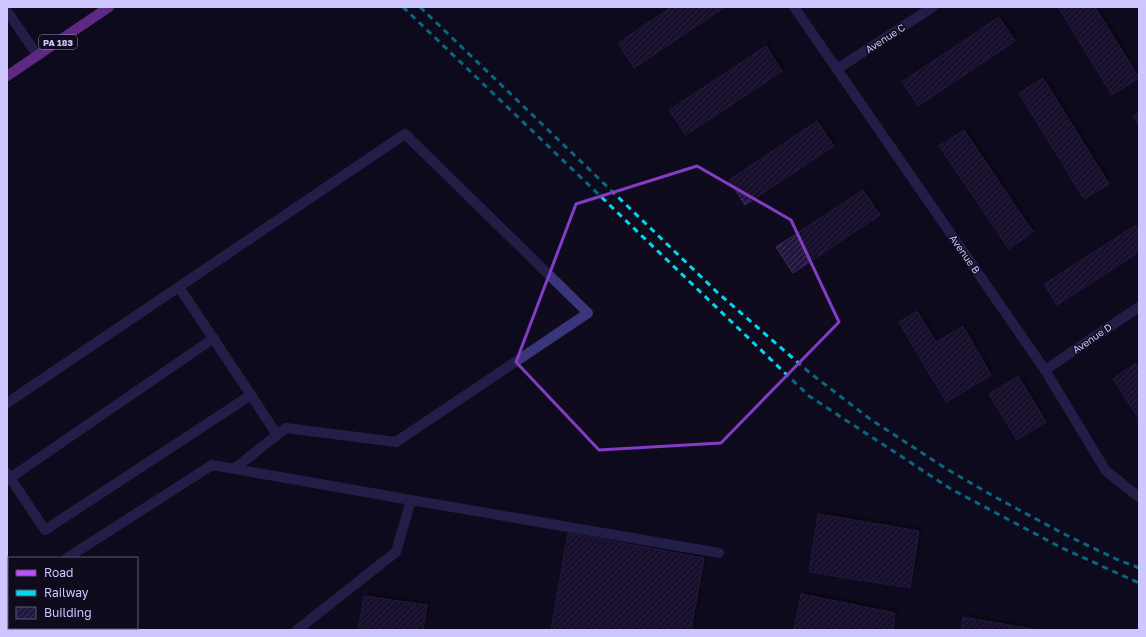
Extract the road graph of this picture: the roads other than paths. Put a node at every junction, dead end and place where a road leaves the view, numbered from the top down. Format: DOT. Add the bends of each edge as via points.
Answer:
graph roads {
  1 [pos="109,7"];
  2 [pos="794,7"];
  3 [pos="933,7"];
  4 [pos="7,11"];
  5 [pos="38,56"];
  6 [pos="837,69"];
  7 [pos="7,76"];
  8 [pos="179,288"];
  9 [pos="1139,307"];
  10 [pos="214,338"];
  11 [pos="1045,370"];
  12 [pos="251,396"];
  13 [pos="7,403"];
  14 [pos="277,435"];
  15 [pos="234,469"];
  16 [pos="9,476"];
  17 [pos="1139,497"];
  18 [pos="412,500"];
  19 [pos="719,553"];
  20 [pos="69,557"];
  21 [pos="297,630"];
  1 -- 5 [label="main road, PA 183"];
  2 -- 6 [label="street, Avenue B"];
  3 -- 6 [label="street, Avenue C"];
  4 -- 5 [label="street"];
  5 -- 7 [label="main road, PA 183"];
  6 -- 11 [label="street, Avenue B"];
  8 -- 10 [label="street"];
  8 -- 13 [label="street"];
  8 -- 14 [label="street" via="405,134 588,313 396,442 286,428"];
  9 -- 11 [label="street, Avenue D"];
  10 -- 12 [label="street"];
  10 -- 16 [label="street"];
  11 -- 17 [label="street, Avenue B" via="1106,470"];
  12 -- 14 [label="street"];
  12 -- 16 [label="street" via="45,530"];
  14 -- 15 [label="street"];
  15 -- 18 [label="street"];
  15 -- 20 [label="street" via="212,465"];
  18 -- 19 [label="street"];
  18 -- 21 [label="street" via="396,552"];
}
